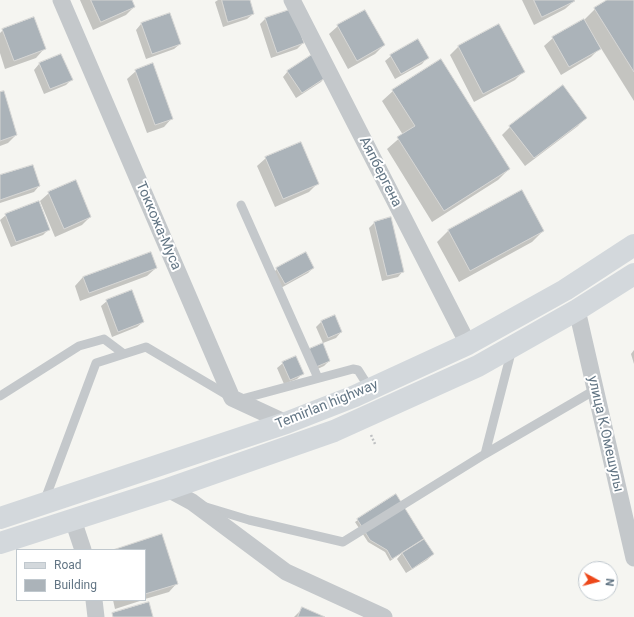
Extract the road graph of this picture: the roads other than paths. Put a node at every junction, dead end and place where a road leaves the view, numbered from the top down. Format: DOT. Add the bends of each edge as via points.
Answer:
graph roads {
  1 [pos="61,0"];
  2 [pos="292,0"];
  3 [pos="241,205"];
  4 [pos="634,246"];
  5 [pos="634,274"];
  6 [pos="577,310"];
  7 [pos="468,344"];
  8 [pos="513,346"];
  9 [pos="124,354"];
  10 [pos="318,378"];
  11 [pos="370,389"];
  12 [pos="595,390"];
  13 [pos="0,396"];
  14 [pos="235,399"];
  15 [pos="326,407"];
  16 [pos="286,423"];
  17 [pos="334,431"];
  18 [pos="485,454"];
  19 [pos="168,489"];
  20 [pos="192,502"];
  21 [pos="42,505"];
  22 [pos="0,518"];
  23 [pos="73,520"];
  24 [pos="0,543"];
  25 [pos="83,549"];
  26 [pos="633,551"];
  27 [pos="94,601"];
  28 [pos="96,617"];
  29 [pos="384,617"];
  1 -- 14 [label="street, Токкожа-Муса"];
  2 -- 7 [label="street, Аяпбергена"];
  3 -- 10 [label="lane"];
  4 -- 7 [label="main road, Temirlan highway" via="565,290"];
  5 -- 6 [label="main road, Temirlan highway"];
  6 -- 8 [label="main road, Temirlan highway"];
  6 -- 12 [label="street, улица К.Омешулы"];
  7 -- 11 [label="main road, Temirlan highway"];
  8 -- 17 [label="main road, Temirlan highway" via="478,366"];
  8 -- 18 [label="lane"];
  9 -- 13 [label="lane" via="104,339 79,346"];
  9 -- 14 [label="lane" via="146,347"];
  9 -- 21 [label="lane" via="96,363"];
  10 -- 11 [label="lane" via="358,370"];
  10 -- 14 [label="lane"];
  11 -- 15 [label="main road, Temirlan highway"];
  12 -- 18 [label="lane"];
  12 -- 26 [label="street, улица К.Омешулы"];
  14 -- 16 [label="street"];
  15 -- 16 [label="main road, Temirlan highway"];
  15 -- 17 [label="main road"];
  16 -- 21 [label="main road, Temirlan highway"];
  17 -- 19 [label="main road, Temirlan highway"];
  18 -- 20 [label="lane" via="343,542 248,520"];
  19 -- 20 [label="street"];
  19 -- 23 [label="main road, Temirlan highway"];
  20 -- 29 [label="street" via="286,572"];
  21 -- 22 [label="main road, Temirlan highway"];
  23 -- 24 [label="main road, Temirlan highway"];
  23 -- 25 [label="street"];
  27 -- 28 [label="street"];
}
